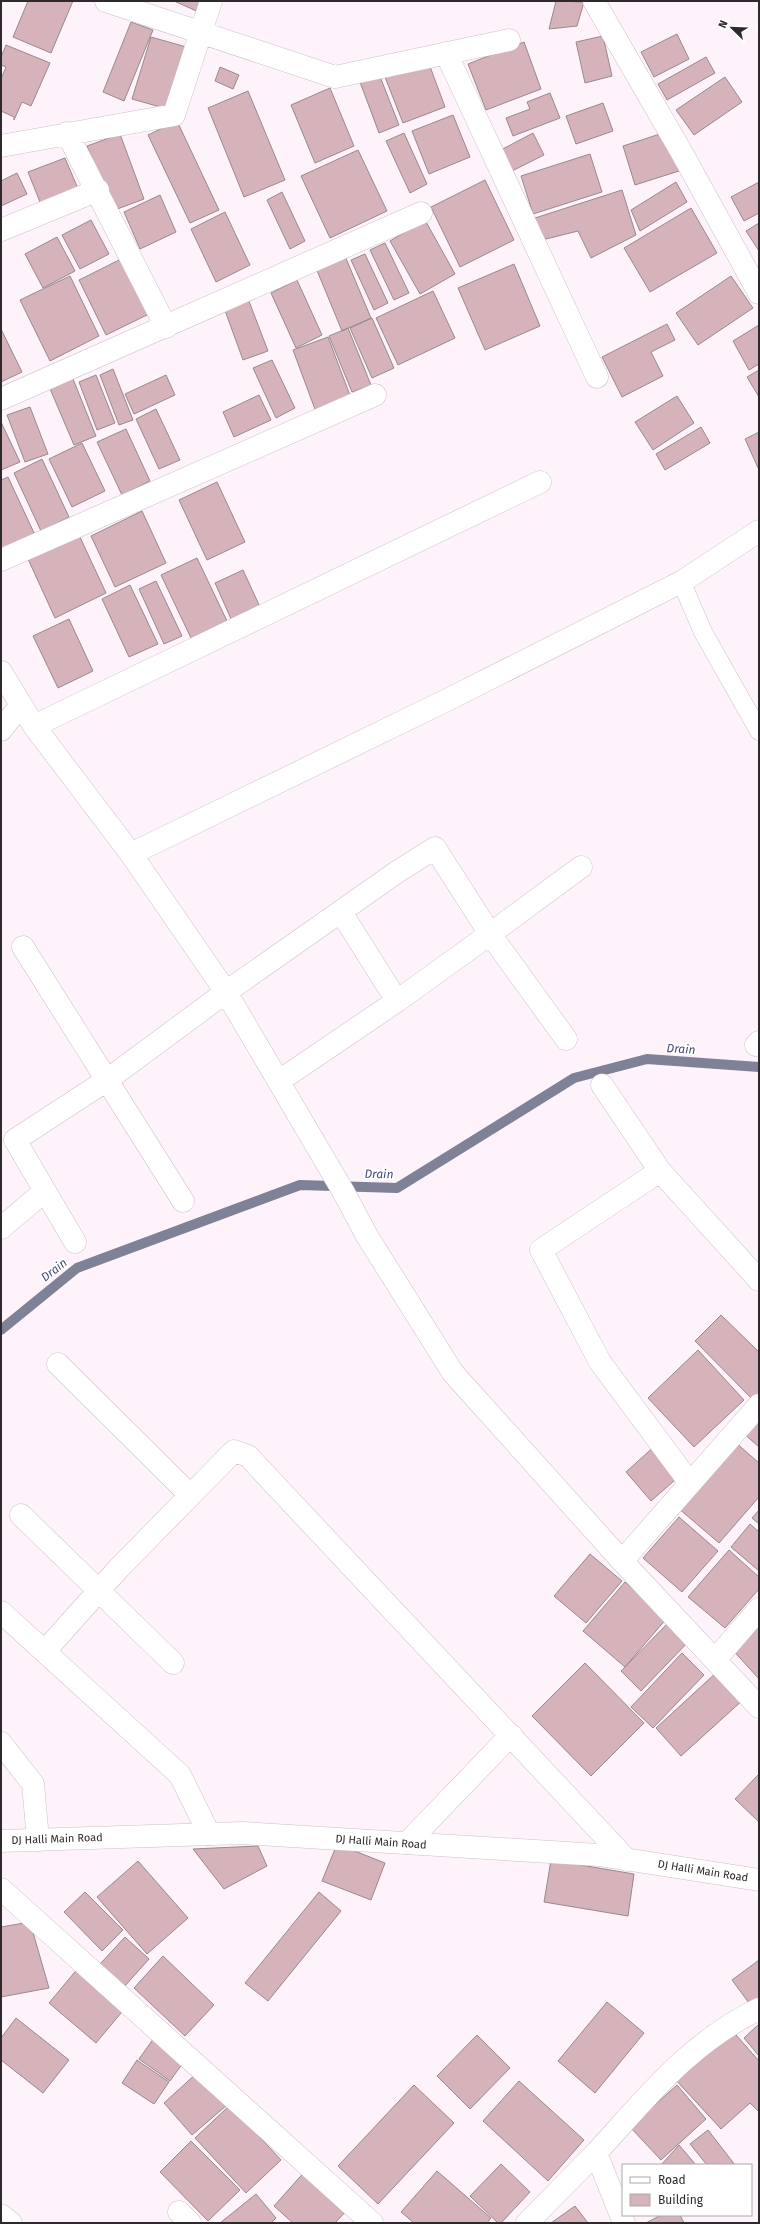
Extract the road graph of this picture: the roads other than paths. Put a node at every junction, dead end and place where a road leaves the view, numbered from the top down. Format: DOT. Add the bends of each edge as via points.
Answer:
graph roads {
  1 [pos="106,1"];
  2 [pos="211,1"];
  3 [pos="594,1"];
  4 [pos="201,32"];
  5 [pos="509,40"];
  6 [pos="446,53"];
  7 [pos="67,133"];
  8 [pos="5,142"];
  9 [pos="98,190"];
  10 [pos="421,213"];
  11 [pos="1,230"];
  12 [pos="759,293"];
  13 [pos="166,327"];
  14 [pos="597,377"];
  15 [pos="375,395"];
  16 [pos="1,400"];
  17 [pos="540,482"];
  18 [pos="759,531"];
  19 [pos="1,560"];
  20 [pos="681,581"];
  21 [pos="1,672"];
  22 [pos="21,705"];
  23 [pos="34,726"];
  24 [pos="1,730"];
  25 [pos="759,731"];
  26 [pos="131,854"];
  27 [pos="581,867"];
  28 [pos="341,912"];
  29 [pos="490,934"];
  30 [pos="23,947"];
  31 [pos="226,992"];
  32 [pos="397,1001"];
  33 [pos="566,1039"];
  34 [pos="107,1080"];
  35 [pos="279,1081"];
  36 [pos="602,1085"];
  37 [pos="660,1171"];
  38 [pos="45,1191"];
  39 [pos="183,1201"];
  40 [pos="1,1228"];
  41 [pos="75,1242"];
  42 [pos="759,1280"];
  43 [pos="58,1364"];
  44 [pos="759,1405"];
  45 [pos="690,1483"];
  46 [pos="190,1495"];
  47 [pos="21,1516"];
  48 [pos="622,1561"];
  49 [pos="98,1591"];
  50 [pos="759,1609"];
  51 [pos="1,1612"];
  52 [pos="45,1651"];
  53 [pos="715,1660"];
  54 [pos="173,1663"];
  55 [pos="759,1707"];
  56 [pos="511,1735"];
  57 [pos="1,1742"];
  58 [pos="209,1834"];
  59 [pos="38,1840"];
  60 [pos="1,1841"];
  61 [pos="407,1843"];
  62 [pos="627,1860"];
  63 [pos="759,1880"];
  64 [pos="1,1889"];
  65 [pos="759,2008"];
  66 [pos="596,2152"];
  67 [pos="1,2215"];
  68 [pos="11,2223"];
  69 [pos="372,2223"];
  70 [pos="527,2223"];
  71 [pos="624,2223"];
  1 -- 4 [label="street"];
  2 -- 4 [label="street"];
  3 -- 12 [label="street"];
  4 -- 6 [label="street" via="335,76"];
  4 -- 7 [label="street" via="174,115"];
  5 -- 6 [label="street"];
  6 -- 14 [label="street"];
  7 -- 8 [label="street"];
  7 -- 9 [label="street"];
  9 -- 11 [label="street"];
  9 -- 13 [label="street"];
  10 -- 13 [label="street"];
  13 -- 16 [label="street"];
  15 -- 19 [label="street"];
  17 -- 23 [label="street"];
  18 -- 20 [label="street"];
  20 -- 25 [label="lane" via="703,632"];
  20 -- 26 [label="street" via="451,698"];
  21 -- 22 [label="street"];
  22 -- 23 [label="street"];
  22 -- 24 [label="street"];
  23 -- 26 [label="street"];
  26 -- 31 [label="street"];
  27 -- 29 [label="street"];
  28 -- 29 [label="street" via="435,848"];
  28 -- 31 [label="street"];
  28 -- 32 [label="street"];
  29 -- 32 [label="street"];
  29 -- 33 [label="street"];
  30 -- 34 [label="street"];
  31 -- 34 [label="street"];
  31 -- 35 [label="street"];
  32 -- 35 [label="street"];
  34 -- 38 [label="street" via="16,1140"];
  34 -- 39 [label="street"];
  35 -- 48 [label="street" via="332,1171 366,1236 453,1373"];
  36 -- 37 [label="street"];
  37 -- 42 [label="street"];
  37 -- 45 [label="street" via="541,1250 600,1362"];
  38 -- 40 [label="street"];
  38 -- 41 [label="street"];
  43 -- 46 [label="street"];
  44 -- 45 [label="street"];
  45 -- 48 [label="street"];
  46 -- 49 [label="street"];
  46 -- 56 [label="street" via="234,1451 248,1456"];
  47 -- 49 [label="street"];
  48 -- 53 [label="street"];
  49 -- 52 [label="street"];
  49 -- 54 [label="street"];
  50 -- 53 [label="street"];
  51 -- 52 [label="street"];
  52 -- 58 [label="street" via="180,1775"];
  53 -- 55 [label="street"];
  56 -- 61 [label="street"];
  56 -- 62 [label="street"];
  57 -- 59 [label="street" via="33,1784"];
  58 -- 59 [label="street, DJ Halli Main Road"];
  58 -- 61 [label="street, DJ Halli Main Road" via="242,1833"];
  59 -- 60 [label="street, DJ Halli Main Road"];
  61 -- 62 [label="street, DJ Halli Main Road" via="598,1855"];
  62 -- 63 [label="street, DJ Halli Main Road"];
  64 -- 69 [label="street"];
  65 -- 66 [label="street" via="717,2032 682,2060"];
  66 -- 70 [label="street"];
  66 -- 71 [label="street"];
  67 -- 68 [label="street"];
}
